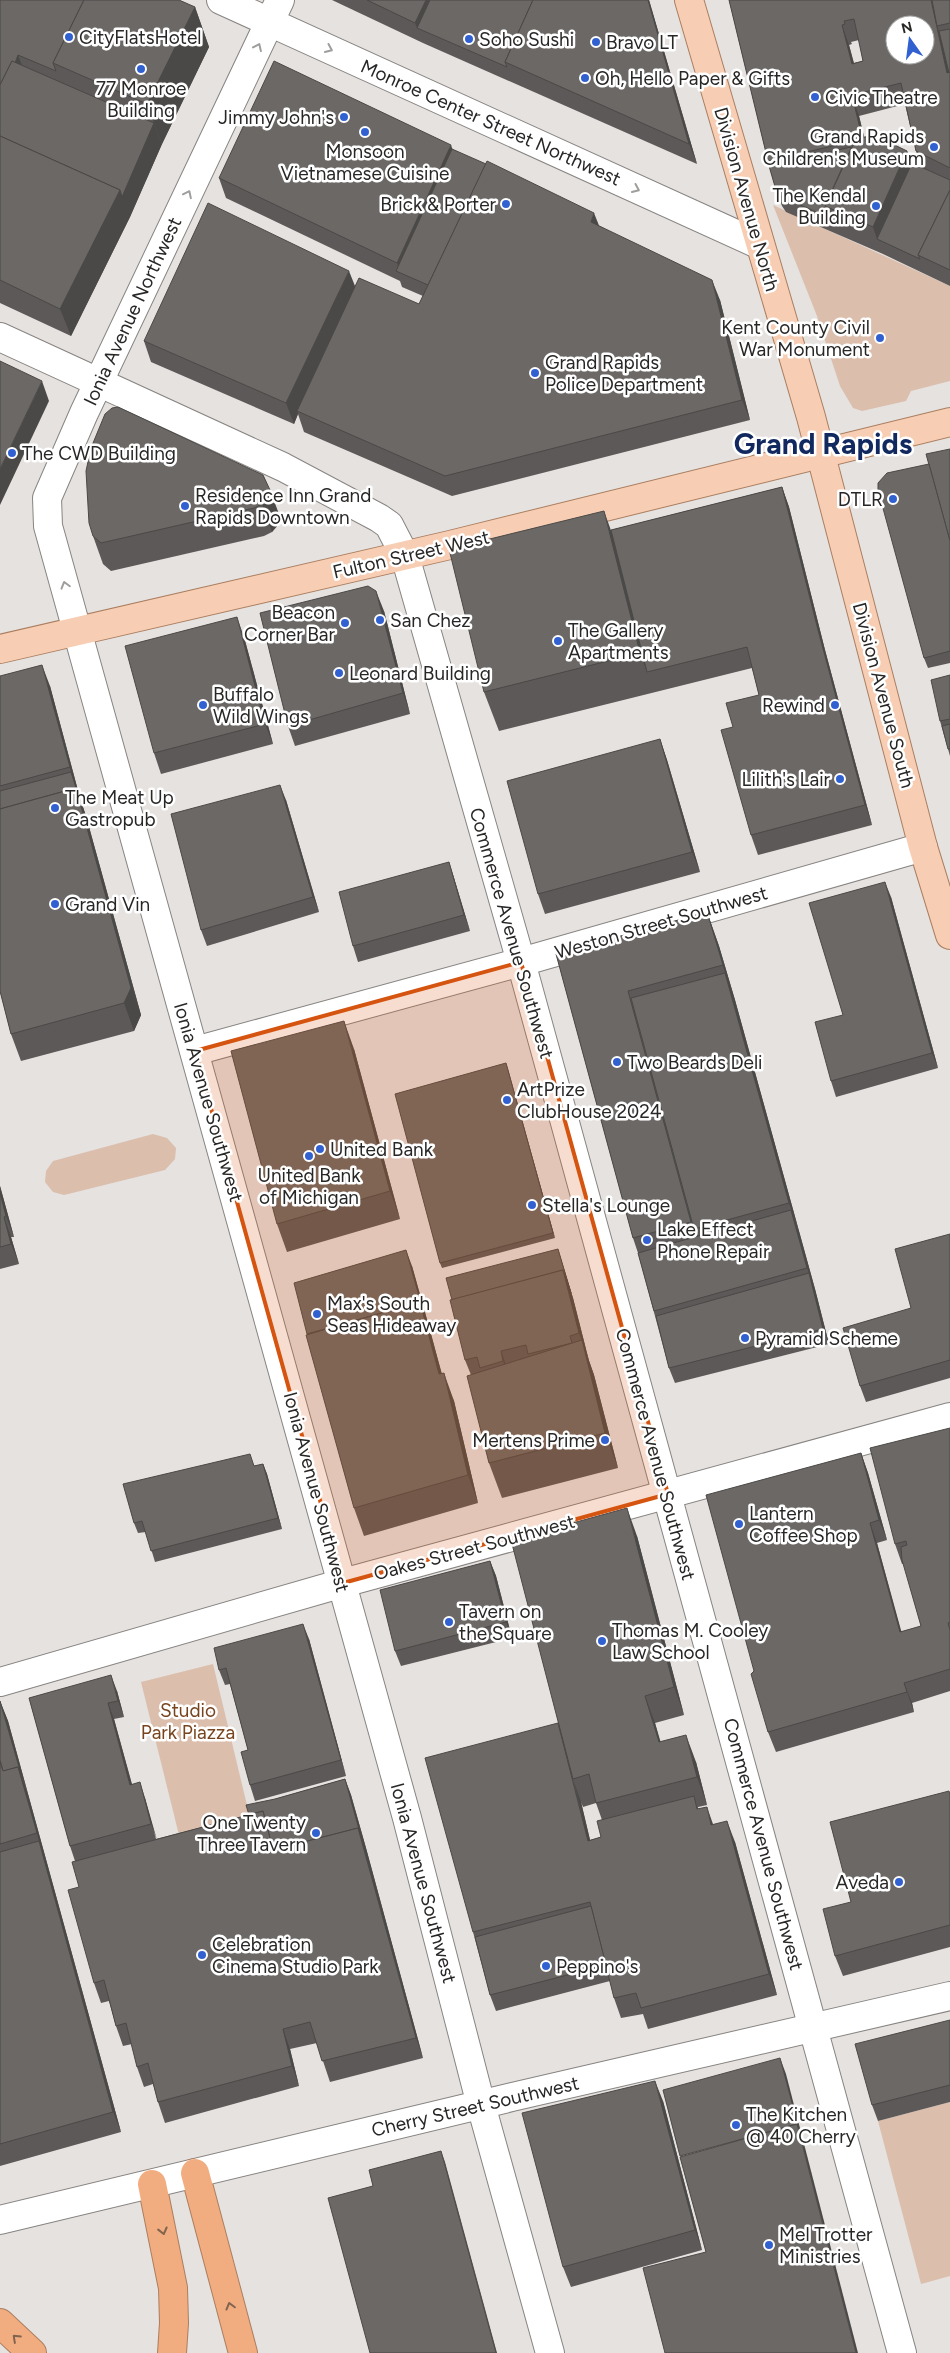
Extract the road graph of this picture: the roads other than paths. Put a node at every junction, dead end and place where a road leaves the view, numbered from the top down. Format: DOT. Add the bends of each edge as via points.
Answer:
graph roads {
  1 [pos="221,0"];
  2 [pos="690,0"];
  3 [pos="275,11"];
  4 [pos="760,245"];
  5 [pos="0,337"];
  6 [pos="98,382"];
  7 [pos="950,422"];
  8 [pos="821,454"];
  9 [pos="405,556"];
  10 [pos="79,632"];
  11 [pos="0,649"];
  12 [pos="923,847"];
  13 [pos="945,901"];
  14 [pos="950,935"];
  15 [pos="522,962"];
  16 [pos="195,1051"];
  17 [pos="950,1417"];
  18 [pos="668,1494"];
  19 [pos="342,1584"];
  20 [pos="0,1682"];
  21 [pos="950,1996"];
  22 [pos="814,2026"];
  23 [pos="481,2105"];
  24 [pos="195,2173"];
  25 [pos="152,2184"];
  26 [pos="0,2220"];
  27 [pos="0,2323"];
  28 [pos="32,2353"];
  29 [pos="172,2353"];
  30 [pos="243,2353"];
  31 [pos="550,2353"];
  32 [pos="902,2353"];
  1 -- 3 [label="street, Monroe Center Street Northwest"];
  2 -- 4 [label="main road, Division Avenue North"];
  3 -- 4 [label="street, Monroe Center Street Northwest, one-way"];
  6 -- 3 [label="street, Ionia Avenue Northwest, one-way"];
  4 -- 8 [label="main road, Division Avenue North"];
  5 -- 6 [label="street, Commerce Avenue Southwest"];
  6 -- 9 [label="street, Commerce Avenue Southwest" via="283,467 379,518 389,525"];
  10 -- 6 [label="street, Ionia Avenue Northwest, one-way" via="48,526 47,498"];
  7 -- 8 [label="main road, Fulton Street West"];
  8 -- 9 [label="main road, Fulton Street West"];
  8 -- 12 [label="main road, Division Avenue South"];
  9 -- 10 [label="main road, Fulton Street West"];
  9 -- 15 [label="street, Commerce Avenue Southwest"];
  10 -- 11 [label="main road, Fulton Street West"];
  10 -- 16 [label="street, Ionia Avenue Southwest"];
  12 -- 13 [label="main road, Division Avenue South"];
  12 -- 15 [label="street, Weston Street Southwest"];
  13 -- 14 [label="main road, Division Avenue South"];
  15 -- 16 [label="street, Weston Street Southwest"];
  15 -- 18 [label="street, Commerce Avenue Southwest"];
  16 -- 19 [label="street, Ionia Avenue Southwest"];
  17 -- 18 [label="street, Oakes Street Southwest"];
  18 -- 19 [label="street, Oakes Street Southwest"];
  18 -- 22 [label="street, Commerce Avenue Southwest"];
  19 -- 20 [label="street, Oakes Street Southwest"];
  19 -- 23 [label="street, Ionia Avenue Southwest" via="423,1877"];
  21 -- 22 [label="street, Cherry Street Southwest"];
  22 -- 23 [label="street, Cherry Street Southwest"];
  22 -- 32 [label="street, Commerce Avenue Southwest"];
  23 -- 24 [label="street, Cherry Street Southwest"];
  23 -- 31 [label="street, Ionia Avenue Southwest"];
  24 -- 25 [label="street, Cherry Street Southwest"];
  30 -- 24 [label="highway, one-way"];
  25 -- 26 [label="street, Cherry Street Southwest"];
  25 -- 29 [label="highway, one-way" via="173,2288"];
  28 -- 27 [label="highway, one-way"];
}
